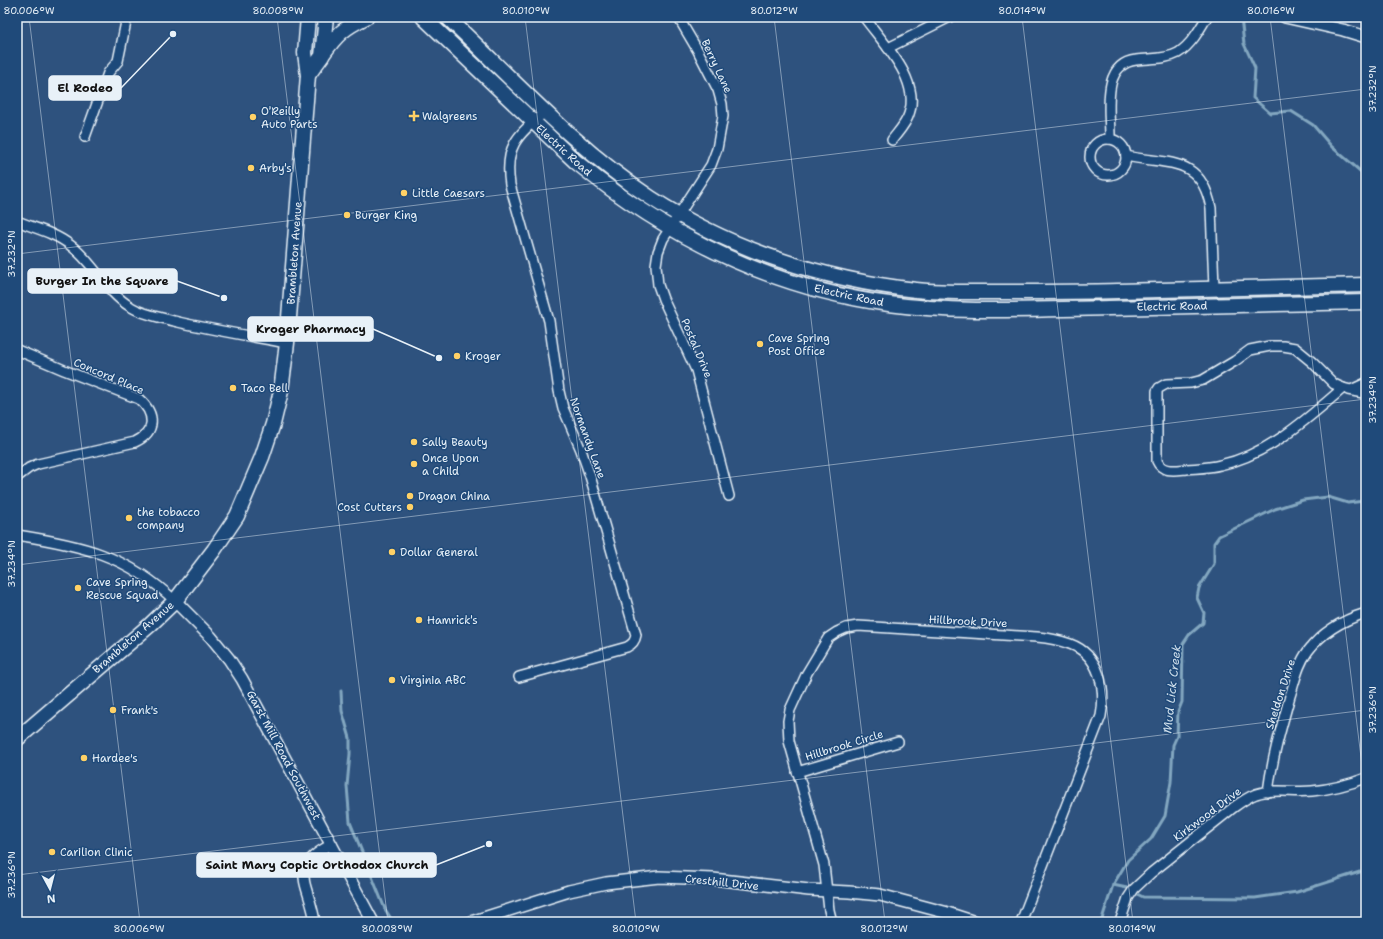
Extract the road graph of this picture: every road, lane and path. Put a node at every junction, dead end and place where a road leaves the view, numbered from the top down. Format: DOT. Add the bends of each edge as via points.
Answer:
graph roads {
  1 [pos="127,17"];
  2 [pos="308,17"];
  3 [pos="326,17"];
  4 [pos="366,17"];
  5 [pos="410,17"];
  6 [pos="447,17"];
  7 [pos="678,17"];
  8 [pos="864,17"];
  9 [pos="950,17"];
  10 [pos="1207,17"];
  11 [pos="1285,17"];
  12 [pos="428,22"];
  13 [pos="1366,37"];
  14 [pos="888,48"];
  15 [pos="322,56"];
  16 [pos="308,75"];
  17 [pos="546,111"];
  18 [pos="533,122"];
  19 [pos="85,137"];
  20 [pos="1109,139"];
  21 [pos="892,140"];
  22 [pos="1126,156"];
  23 [pos="678,214"];
  24 [pos="17,221"];
  25 [pos="669,228"];
  26 [pos="1366,285"];
  27 [pos="1214,288"];
  28 [pos="1366,302"];
  29 [pos="287,344"];
  30 [pos="17,350"];
  31 [pos="1366,383"];
  32 [pos="1343,388"];
  33 [pos="1366,392"];
  34 [pos="17,477"];
  35 [pos="729,496"];
  36 [pos="17,535"];
  37 [pos="175,600"];
  38 [pos="1366,613"];
  39 [pos="519,677"];
  40 [pos="17,738"];
  41 [pos="898,742"];
  42 [pos="798,772"];
  43 [pos="1366,778"];
  44 [pos="1268,792"];
  45 [pos="332,844"];
  46 [pos="827,891"];
  47 [pos="315,922"];
  48 [pos="374,922"];
  49 [pos="471,922"];
  50 [pos="832,922"];
  51 [pos="975,922"];
  52 [pos="1021,922"];
  53 [pos="1120,922"];
  1 -- 19 [label="street" via="118,61 108,73"];
  2 -- 16 [label="main road, Brambleton Avenue" via="305,53"];
  3 -- 15 [label="main road"];
  4 -- 15 [label="main road" via="349,25 335,36"];
  5 -- 12 [label="main road"];
  6 -- 17 [label="main road, Electric Road"];
  7 -- 23 [label="street, Berry Lane" via="718,90 723,116 717,149 711,165"];
  8 -- 14 [label="street"];
  9 -- 14 [label="street"];
  10 -- 20 [label="street" via="1187,46 1178,53 1163,58 1134,60 1115,72 1109,88"];
  11 -- 13 [label="street"];
  12 -- 18 [label="main road, Electric Road"];
  14 -- 21 [label="street" via="910,85 912,94 909,115"];
  15 -- 16 [label="main road"];
  16 -- 29 [label="main road, Brambleton Avenue"];
  17 -- 18 [label="street, Normandy Lane"];
  17 -- 23 [label="main road, Electric Road" via="618,174"];
  18 -- 25 [label="main road, Electric Road" via="603,184"];
  18 -- 39 [label="street, Normandy Lane" via="515,141 510,152 510,185 550,321 563,408 590,476 636,635 635,640 627,647"];
  20 -- 22 [label="street" via="1120,144"];
  20 -- 22 [label="street" via="1092,147 1090,160 1095,170 1106,175 1116,173 1122,168"];
  22 -- 27 [label="street" via="1177,164 1200,179 1211,208"];
  23 -- 25 [label="street, Postal Drive"];
  23 -- 27 [label="main road, Electric Road" via="716,234 790,263 886,286 957,292"];
  24 -- 29 [label="street" via="55,236 70,245 113,294 132,308 146,314"];
  25 -- 28 [label="main road, Electric Road" via="723,255 787,280 824,291 890,304 959,310"];
  25 -- 35 [label="street, Postal Drive" via="658,252 658,285 696,370"];
  26 -- 27 [label="main road, Electric Road"];
  29 -- 37 [label="main road, Brambleton Avenue" via="281,391 273,424 237,516"];
  30 -- 34 [label="street, Concord Place" via="139,399 149,411 152,425 146,435 134,442 38,464"];
  31 -- 32 [label="street" via="1351,390"];
  32 -- 32 [label="street" via="1290,431 1243,458 1220,465 1178,470 1166,470 1157,461 1159,388 1166,384 1203,380 1250,350 1270,346 1295,348 1334,384"];
  32 -- 33 [label="street"];
  36 -- 37 [label="street" via="60,543 111,558 147,577"];
  37 -- 40 [label="main road, Brambleton Avenue" via="150,625"];
  37 -- 45 [label="street, Garst Mill Road Southwest" via="211,638 242,679"];
  38 -- 44 [label="street, Sheldon Drive" via="1338,624 1307,652 1301,663 1282,724"];
  41 -- 42 [label="street, Hillbrook Circle"];
  42 -- 46 [label="street, Hillbrook Drive" via="824,864"];
  42 -- 52 [label="street, Hillbrook Drive" via="788,732 790,710 807,673 828,638 837,632 858,626 1037,637 1054,639 1076,647 1097,670 1102,683 1104,695 1101,716"];
  43 -- 44 [label="street, Kirkwood Drive" via="1336,788"];
  44 -- 53 [label="street, Kirkwood Drive" via="1256,794 1234,807 1151,873 1128,898"];
  45 -- 47 [label="street" via="313,856 304,870 303,878"];
  45 -- 48 [label="street, Garst Mill Road Southwest"];
  46 -- 49 [label="street, Cresthill Drive" via="684,877 630,879 568,891"];
  46 -- 50 [label="street, Hillbrook Drive"];
  46 -- 51 [label="street, Cresthill Drive" via="880,895"];
}
